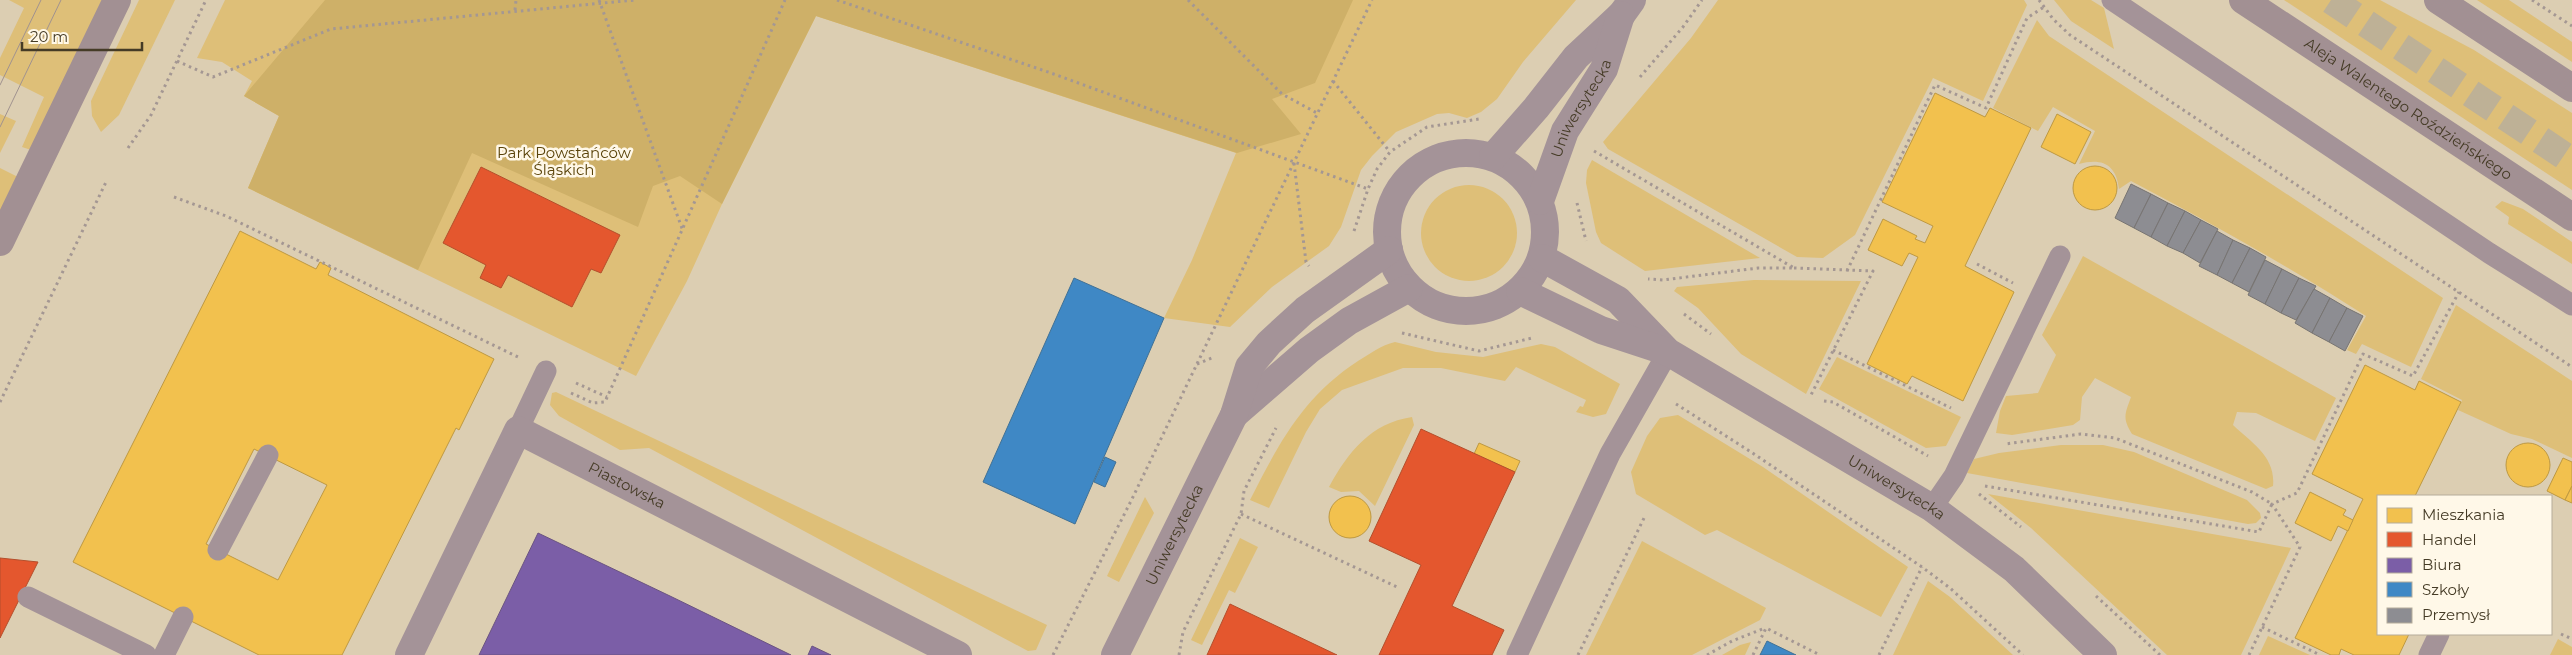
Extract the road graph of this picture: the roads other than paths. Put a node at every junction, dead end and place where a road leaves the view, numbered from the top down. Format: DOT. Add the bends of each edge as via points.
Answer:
graph roads {
  1 [pos="117,0"];
  2 [pos="2112,0"];
  3 [pos="2243,0"];
  4 [pos="2438,0"];
  5 [pos="1627,7"];
  6 [pos="2572,88"];
  7 [pos="1493,157"];
  8 [pos="1540,201"];
  9 [pos="2572,217"];
  10 [pos="0,242"];
  11 [pos="1389,250"];
  12 [pos="2060,256"];
  13 [pos="1542,258"];
  14 [pos="1409,288"];
  15 [pos="1520,291"];
  16 [pos="2572,306"];
  17 [pos="1668,352"];
  18 [pos="546,371"];
  19 [pos="1234,415"];
  20 [pos="518,430"];
  21 [pos="268,455"];
  22 [pos="1932,508"];
  23 [pos="218,550"];
  24 [pos="28,597"];
  25 [pos="183,617"];
  26 [pos="2439,635"];
  27 [pos="146,655"];
  28 [pos="164,655"];
  29 [pos="409,655"];
  30 [pos="958,655"];
  31 [pos="1115,655"];
  32 [pos="1517,655"];
  33 [pos="2103,655"];
  34 [pos="2429,655"];
  1 -- 10 [label="main road"];
  2 -- 16 [label="lane"];
  3 -- 9 [label="main road, Aleja Walentego Roździeńskiego"];
  4 -- 6 [label="main road"];
  5 -- 7 [label="street, Uniwersytecka" via="1576,57"];
  5 -- 8 [label="street, Uniwersytecka" via="1604,69 1565,131"];
  7 -- 8 [label="street" via="1520,172"];
  7 -- 11 [label="street" via="1468,152 1441,156 1426,163 1401,187 1388,222"];
  8 -- 13 [label="street" via="1546,237"];
  11 -- 14 [label="street" via="1396,271"];
  11 -- 19 [label="street, Uniwersytecka" via="1305,310 1269,343 1249,367"];
  12 -- 22 [label="lane" via="1954,476"];
  13 -- 15 [label="street"];
  13 -- 17 [label="street, Uniwersytecka" via="1618,300"];
  14 -- 15 [label="street" via="1426,300 1454,311 1482,310 1503,303"];
  14 -- 19 [label="street, Uniwersytecka" via="1349,321 1309,350"];
  15 -- 17 [label="street, Uniwersytecka" via="1601,330"];
  17 -- 22 [label="street, Uniwersytecka"];
  17 -- 32 [label="lane" via="1610,454"];
  18 -- 20 [label="lane"];
  19 -- 31 [label="street, Uniwersytecka"];
  20 -- 29 [label="street"];
  20 -- 30 [label="street, Piastowska"];
  21 -- 23 [label="lane"];
  22 -- 33 [label="street, Uniwersytecka" via="2014,569"];
  24 -- 27 [label="lane"];
  25 -- 28 [label="lane"];
  26 -- 34 [label="lane"];
}
